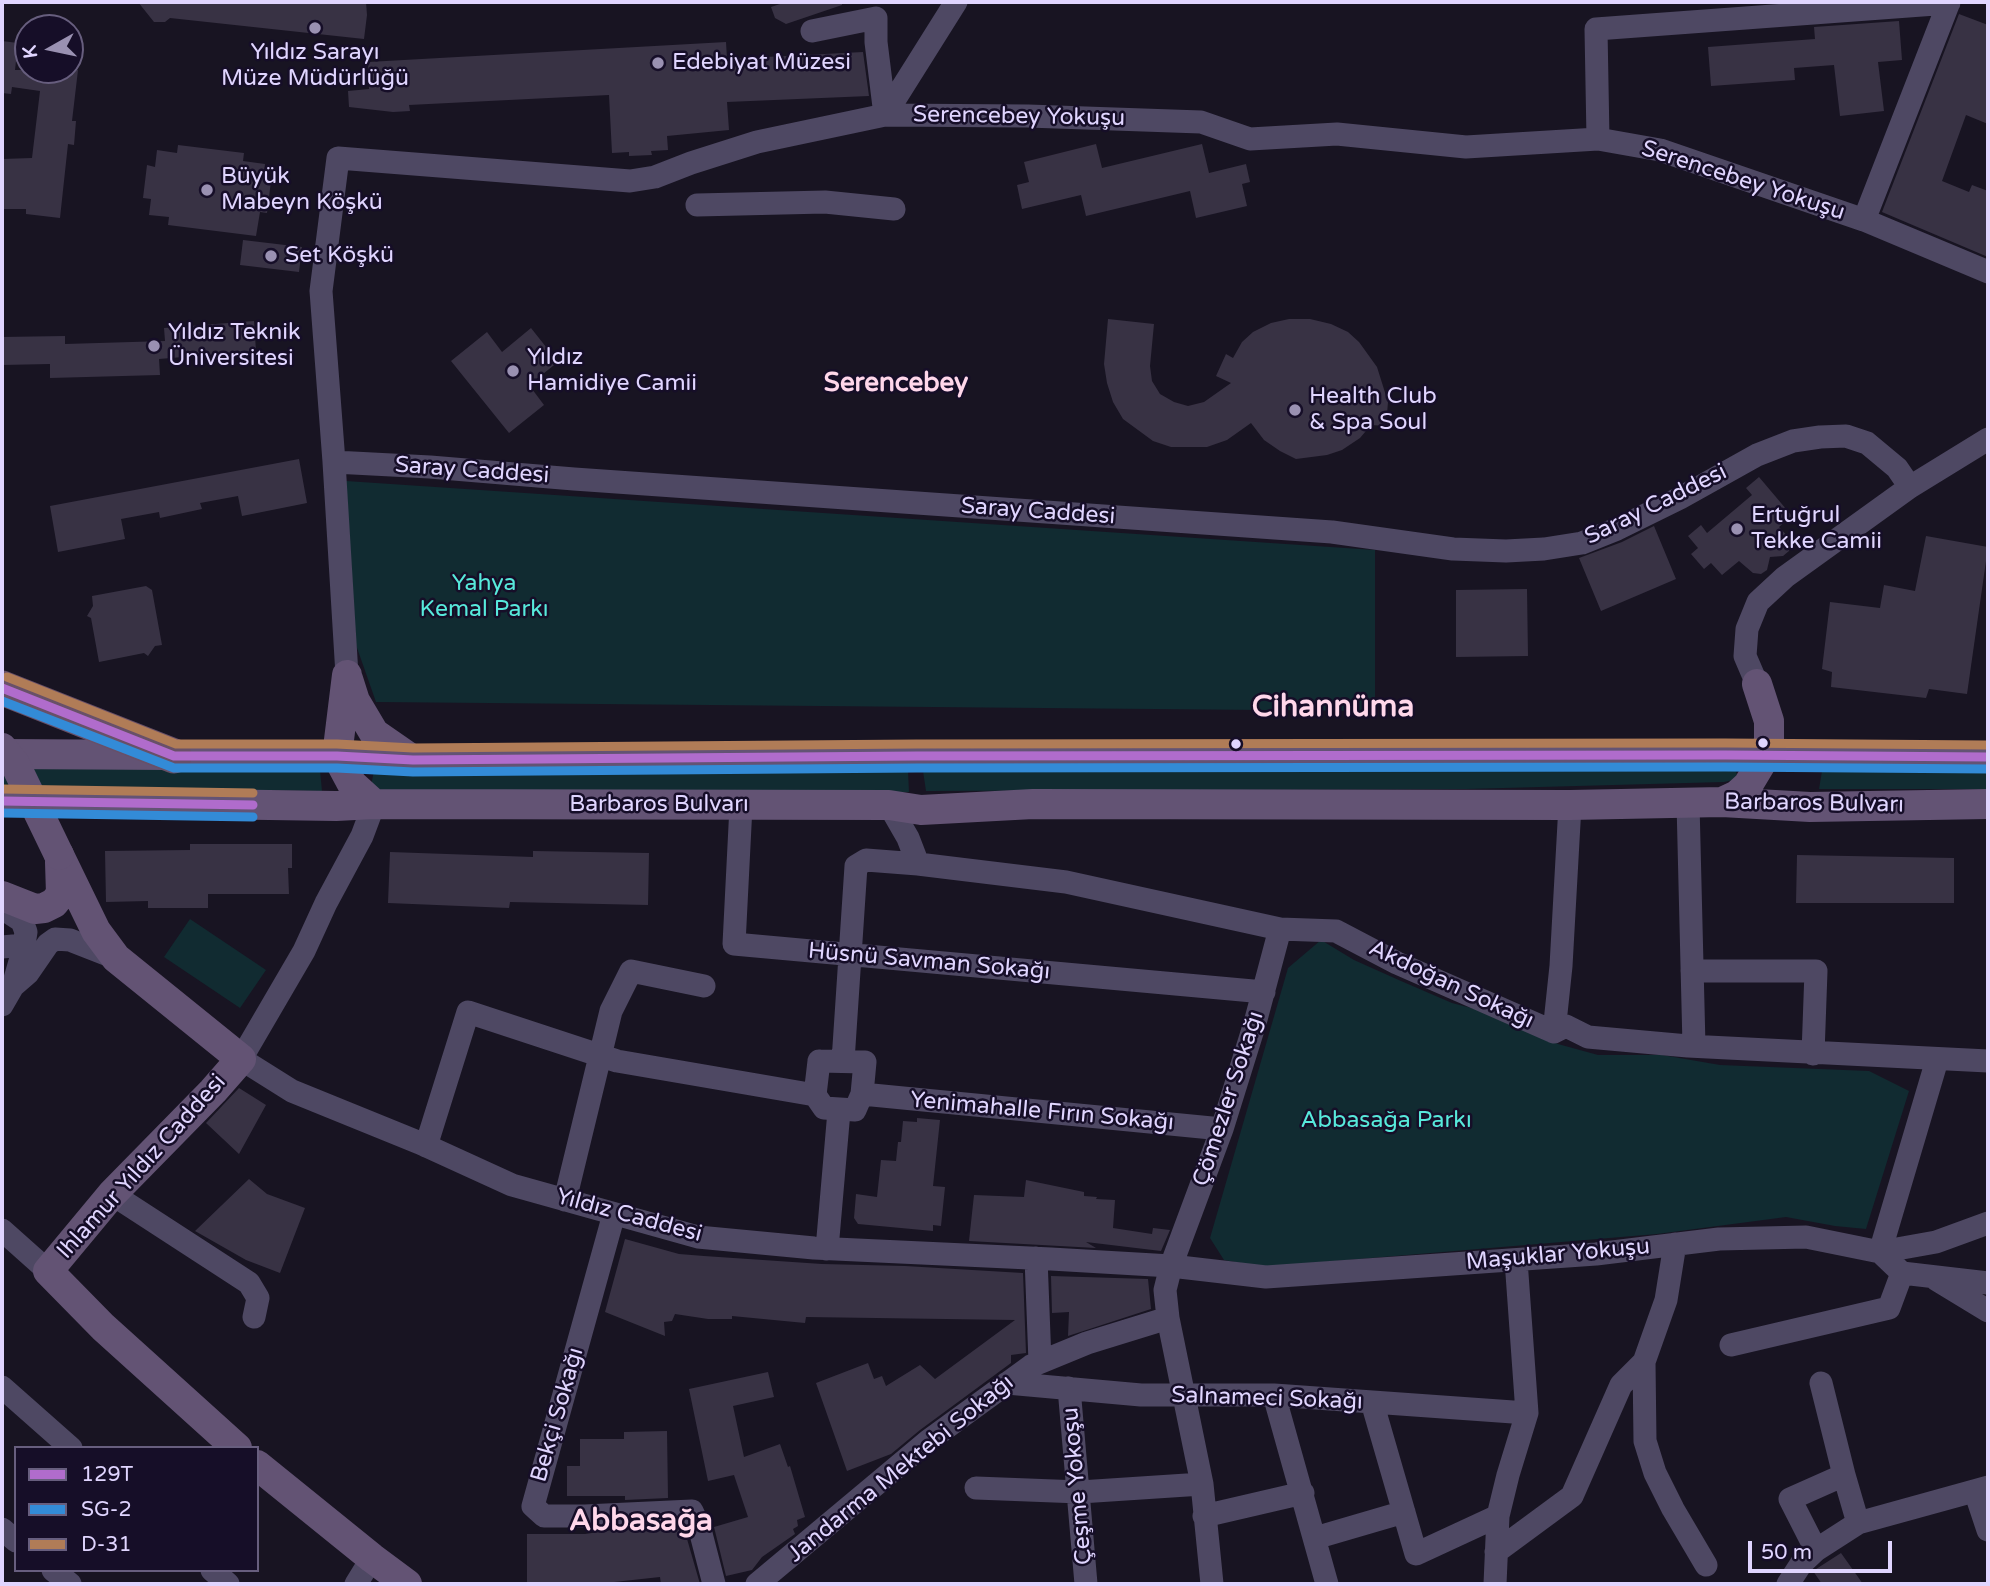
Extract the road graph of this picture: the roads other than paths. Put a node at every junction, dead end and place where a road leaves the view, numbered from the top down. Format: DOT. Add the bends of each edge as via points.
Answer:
graph roads {
  1 [pos="956,2"];
  2 [pos="1949,2"];
  3 [pos="880,10"];
  4 [pos="1730,10"];
  5 [pos="812,31"];
  6 [pos="885,115"];
  7 [pos="1598,139"];
  8 [pos="697,205"];
  9 [pos="894,209"];
  10 [pos="1864,220"];
  11 [pos="1988,272"];
  12 [pos="1988,439"];
  13 [pos="334,462"];
  14 [pos="1910,487"];
  15 [pos="347,675"];
  16 [pos="1757,684"];
  17 [pos="2,688"];
  18 [pos="2,748"];
  19 [pos="1988,751"];
  20 [pos="2,754"];
  21 [pos="1725,754"];
  22 [pos="1766,755"];
  23 [pos="1812,755"];
  24 [pos="174,756"];
  25 [pos="337,757"];
  26 [pos="1988,757"];
  27 [pos="413,760"];
  28 [pos="2,801"];
  29 [pos="1722,802"];
  30 [pos="1688,803"];
  31 [pos="374,804"];
  32 [pos="1988,804"];
  33 [pos="889,805"];
  34 [pos="1570,805"];
  35 [pos="741,806"];
  36 [pos="1810,807"];
  37 [pos="59,855"];
  38 [pos="918,864"];
  39 [pos="2,896"];
  40 [pos="2,908"];
  41 [pos="1280,929"];
  42 [pos="13,946"];
  43 [pos="850,955"];
  44 [pos="116,958"];
  45 [pos="1692,971"];
  46 [pos="704,986"];
  47 [pos="1264,992"];
  48 [pos="8,995"];
  49 [pos="1554,1032"];
  50 [pos="1694,1046"];
  51 [pos="1814,1054"];
  52 [pos="601,1056"];
  53 [pos="241,1059"];
  54 [pos="1937,1059"];
  55 [pos="844,1061"];
  56 [pos="1988,1061"];
  57 [pos="862,1094"];
  58 [pos="815,1095"];
  59 [pos="839,1111"];
  60 [pos="1222,1129"];
  61 [pos="426,1146"];
  62 [pos="112,1194"];
  63 [pos="565,1200"];
  64 [pos="614,1214"];
  65 [pos="1988,1223"];
  66 [pos="2,1230"];
  67 [pos="1675,1244"];
  68 [pos="827,1249"];
  69 [pos="1880,1252"];
  70 [pos="1036,1258"];
  71 [pos="1516,1260"];
  72 [pos="1171,1266"];
  73 [pos="48,1271"];
  74 [pos="1902,1273"];
  75 [pos="1934,1278"];
  76 [pos="1988,1283"];
  77 [pos="1988,1311"];
  78 [pos="254,1317"];
  79 [pos="1168,1318"];
  80 [pos="1731,1345"];
  81 [pos="1040,1362"];
  82 [pos="1644,1362"];
  83 [pos="1007,1383"];
  84 [pos="1821,1383"];
  85 [pos="2,1387"];
  86 [pos="1069,1388"];
  87 [pos="1185,1395"];
  88 [pos="1275,1395"];
  89 [pos="1371,1402"];
  90 [pos="1527,1413"];
  91 [pos="69,1446"];
  92 [pos="235,1446"];
  93 [pos="259,1467"];
  94 [pos="1844,1475"];
  95 [pos="1202,1484"];
  96 [pos="976,1488"];
  97 [pos="1981,1489"];
  98 [pos="1080,1492"];
  99 [pos="1303,1493"];
  100 [pos="1404,1512"];
  101 [pos="1204,1516"];
  102 [pos="1498,1516"];
  103 [pos="1858,1523"];
  104 [pos="1988,1530"];
  105 [pos="1315,1538"];
  106 [pos="1816,1550"];
  107 [pos="1496,1552"];
  108 [pos="372,1558"];
  109 [pos="1706,1565"];
  110 [pos="55,1572"];
  111 [pos="214,1572"];
  112 [pos="764,1582"];
  113 [pos="70,1584"];
  114 [pos="228,1584"];
  115 [pos="356,1584"];
  116 [pos="407,1584"];
  117 [pos="714,1584"];
  118 [pos="1087,1584"];
  119 [pos="1212,1584"];
  120 [pos="1327,1584"];
  121 [pos="1495,1584"];
  122 [pos="1788,1584"];
  1 -- 6 [label="street"];
  2 -- 4 [label="street"];
  2 -- 10 [label="street"];
  3 -- 5 [label="street"];
  3 -- 6 [label="street" via="876,43"];
  4 -- 7 [label="street" via="1596,29"];
  6 -- 7 [label="street, Serencebey Yokuşu" via="1201,122 1250,139 1337,134 1466,147"];
  6 -- 13 [label="street, Serencebey Yokuşu" via="757,142 630,181 338,158 321,290"];
  7 -- 10 [label="street, Serencebey Yokuşu" via="1660,150"];
  8 -- 9 [label="street" via="825,202"];
  10 -- 11 [label="street, Serencebey Yokuşu"];
  12 -- 14 [label="street"];
  13 -- 14 [label="street, Saray Caddesi" via="1332,533 1506,551 1582,543 1681,498 1757,455 1807,439 1846,436 1867,443 1897,468"];
  13 -- 15 [label="street"];
  14 -- 16 [label="street" via="1785,577 1758,602 1747,629 1745,656"];
  15 -- 25 [label="main road"];
  15 -- 27 [label="main road" via="355,702 374,733"];
  16 -- 21 [label="main road" via="1746,737"];
  16 -- 22 [label="main road" via="1769,721"];
  17 -- 24 [label="highway"];
  18 -- 37 [label="main road, Yıldız Caddesi, bridge" via="15,764"];
  19 -- 23 [label="main road" via="1958,740 1924,737 1825,740 1819,741"];
  20 -- 24 [label="main road, Barbaros Bulvarı"];
  21 -- 22 [label="main road, Barbaros Bulvarı"];
  21 -- 27 [label="main road, Barbaros Bulvarı"];
  22 -- 23 [label="main road, Barbaros Bulvarı"];
  22 -- 29 [label="main road" via="1748,785"];
  23 -- 26 [label="main road, Barbaros Bulvarı"];
  23 -- 36 [label="main road" via="1802,787"];
  24 -- 25 [label="main road, Barbaros Bulvarı"];
  25 -- 27 [label="main road, Barbaros Bulvarı"];
  25 -- 31 [label="main road" via="352,784"];
  28 -- 31 [label="main road, Barbaros Bulvarı"];
  29 -- 30 [label="main road, Barbaros Bulvarı"];
  29 -- 36 [label="main road, Barbaros Bulvarı"];
  30 -- 34 [label="main road, Barbaros Bulvarı"];
  30 -- 45 [label="street"];
  31 -- 35 [label="main road, Barbaros Bulvarı"];
  31 -- 53 [label="street" via="304,951"];
  32 -- 36 [label="main road, Barbaros Bulvarı"];
  33 -- 34 [label="main road, Barbaros Bulvarı" via="921,810 1033,804"];
  33 -- 35 [label="main road, Barbaros Bulvarı"];
  33 -- 38 [label="street"];
  34 -- 49 [label="street"];
  35 -- 43 [label="street, Hüsnü Savman Sokağı" via="734,944"];
  37 -- 39 [label="main road" via="61,894 54,903 35,909"];
  37 -- 44 [label="main road, Yıldız Caddesi" via="96,931"];
  38 -- 41 [label="street, Akdoğan Sokağı" via="1066,882"];
  38 -- 43 [label="street, Akdoğan Sokağı" via="866,860 856,866"];
  40 -- 42 [label="street" via="22,921 26,932"];
  41 -- 47 [label="street, Çömezler Sokağı"];
  41 -- 49 [label="street, Akdoğan Sokağı" via="1336,931"];
  42 -- 48 [label="street"];
  43 -- 47 [label="street, Hüsnü Savman Sokağı"];
  43 -- 55 [label="street"];
  44 -- 48 [label="street" via="70,940 55,939"];
  44 -- 53 [label="main road, Yıldız Caddesi"];
  45 -- 50 [label="street"];
  45 -- 51 [label="street" via="1816,971"];
  46 -- 52 [label="street" via="631,971 611,1011"];
  47 -- 60 [label="street, Çömezler Sokağı"];
  49 -- 50 [label="street, Akdoğan Sokağı" via="1566,1026 1588,1037"];
  50 -- 51 [label="street, Akdoğan Sokağı"];
  51 -- 54 [label="street, Akdoğan Sokağı"];
  52 -- 58 [label="street"];
  52 -- 61 [label="street" via="468,1012"];
  52 -- 63 [label="street"];
  53 -- 61 [label="street, Yıldız Caddesi" via="292,1091"];
  53 -- 62 [label="main road, Ihlamur Yıldız Caddesi"];
  54 -- 56 [label="street, Akdoğan Sokağı"];
  54 -- 69 [label="street"];
  55 -- 57 [label="street" via="865,1062"];
  55 -- 58 [label="street" via="819,1061"];
  57 -- 59 [label="street" via="855,1110"];
  57 -- 60 [label="street, Yenimahalle Fırın Sokağı"];
  58 -- 59 [label="street" via="824,1108"];
  59 -- 68 [label="street"];
  60 -- 72 [label="street, Çömezler Sokağı"];
  61 -- 63 [label="street, Yıldız Caddesi" via="512,1185"];
  62 -- 73 [label="main road, Ihlamur Yıldız Caddesi"];
  62 -- 78 [label="street" via="249,1283 258,1298"];
  63 -- 64 [label="street, Yıldız Caddesi"];
  64 -- 68 [label="street, Yıldız Caddesi" via="698,1237"];
  64 -- 117 [label="street, Bekçi Sokağı" via="533,1506 544,1516 692,1511"];
  65 -- 69 [label="street" via="1936,1242"];
  66 -- 73 [label="street"];
  67 -- 69 [label="street, Maşuklar Yokuşu" via="1806,1237"];
  67 -- 71 [label="street, Maşuklar Yokuşu"];
  67 -- 82 [label="street" via="1665,1300"];
  68 -- 70 [label="street, Yıldız Caddesi"];
  69 -- 74 [label="street"];
  70 -- 72 [label="street, Yıldız Caddesi"];
  70 -- 81 [label="street"];
  71 -- 72 [label="street, Maşuklar Yokuşu" via="1266,1277"];
  71 -- 90 [label="street"];
  72 -- 79 [label="street, Çömezler Sokağı" via="1166,1290"];
  73 -- 92 [label="main road, Ihlamur Yıldız Caddesi"];
  74 -- 75 [label="street"];
  74 -- 80 [label="street" via="1889,1308"];
  75 -- 76 [label="street"];
  75 -- 77 [label="street"];
  79 -- 81 [label="street, Jandarma Mektebi Sokağı"];
  79 -- 87 [label="street, Çömezler Sokağı"];
  81 -- 83 [label="street, Jandarma Mektebi Sokağı"];
  82 -- 107 [label="street" via="1621,1385 1572,1496"];
  82 -- 109 [label="street" via="1645,1441 1655,1473"];
  83 -- 86 [label="street, Salnameci Sokağı"];
  83 -- 112 [label="street, Jandarma Mektebi Sokağı" via="928,1441"];
  84 -- 94 [label="street"];
  85 -- 91 [label="street"];
  86 -- 87 [label="street, Salnameci Sokağı"];
  86 -- 98 [label="street, Çeşme Yokoşu"];
  87 -- 88 [label="street, Salnameci Sokağı"];
  87 -- 95 [label="street, Çömezler Sokağı"];
  88 -- 89 [label="street, Salnameci Sokağı"];
  88 -- 99 [label="street"];
  89 -- 90 [label="street, Salnameci Sokağı"];
  89 -- 100 [label="street"];
  90 -- 102 [label="street"];
  93 -- 108 [label="main road"];
  94 -- 103 [label="street"];
  94 -- 106 [label="street" via="1790,1499"];
  95 -- 98 [label="street"];
  95 -- 101 [label="street, Çömezler Sokağı"];
  96 -- 98 [label="street"];
  97 -- 103 [label="street"];
  97 -- 104 [label="street"];
  98 -- 118 [label="street, Çeşme Yokoşu"];
  99 -- 101 [label="street"];
  99 -- 105 [label="street"];
  100 -- 102 [label="street" via="1416,1554"];
  100 -- 105 [label="street"];
  101 -- 119 [label="street, Çömezler Sokağı"];
  102 -- 107 [label="street"];
  103 -- 106 [label="street"];
  105 -- 120 [label="street"];
  106 -- 122 [label="street"];
  107 -- 121 [label="street"];
  108 -- 115 [label="street"];
  108 -- 116 [label="main road"];
  110 -- 113 [label="street"];
  111 -- 114 [label="street"];
}
